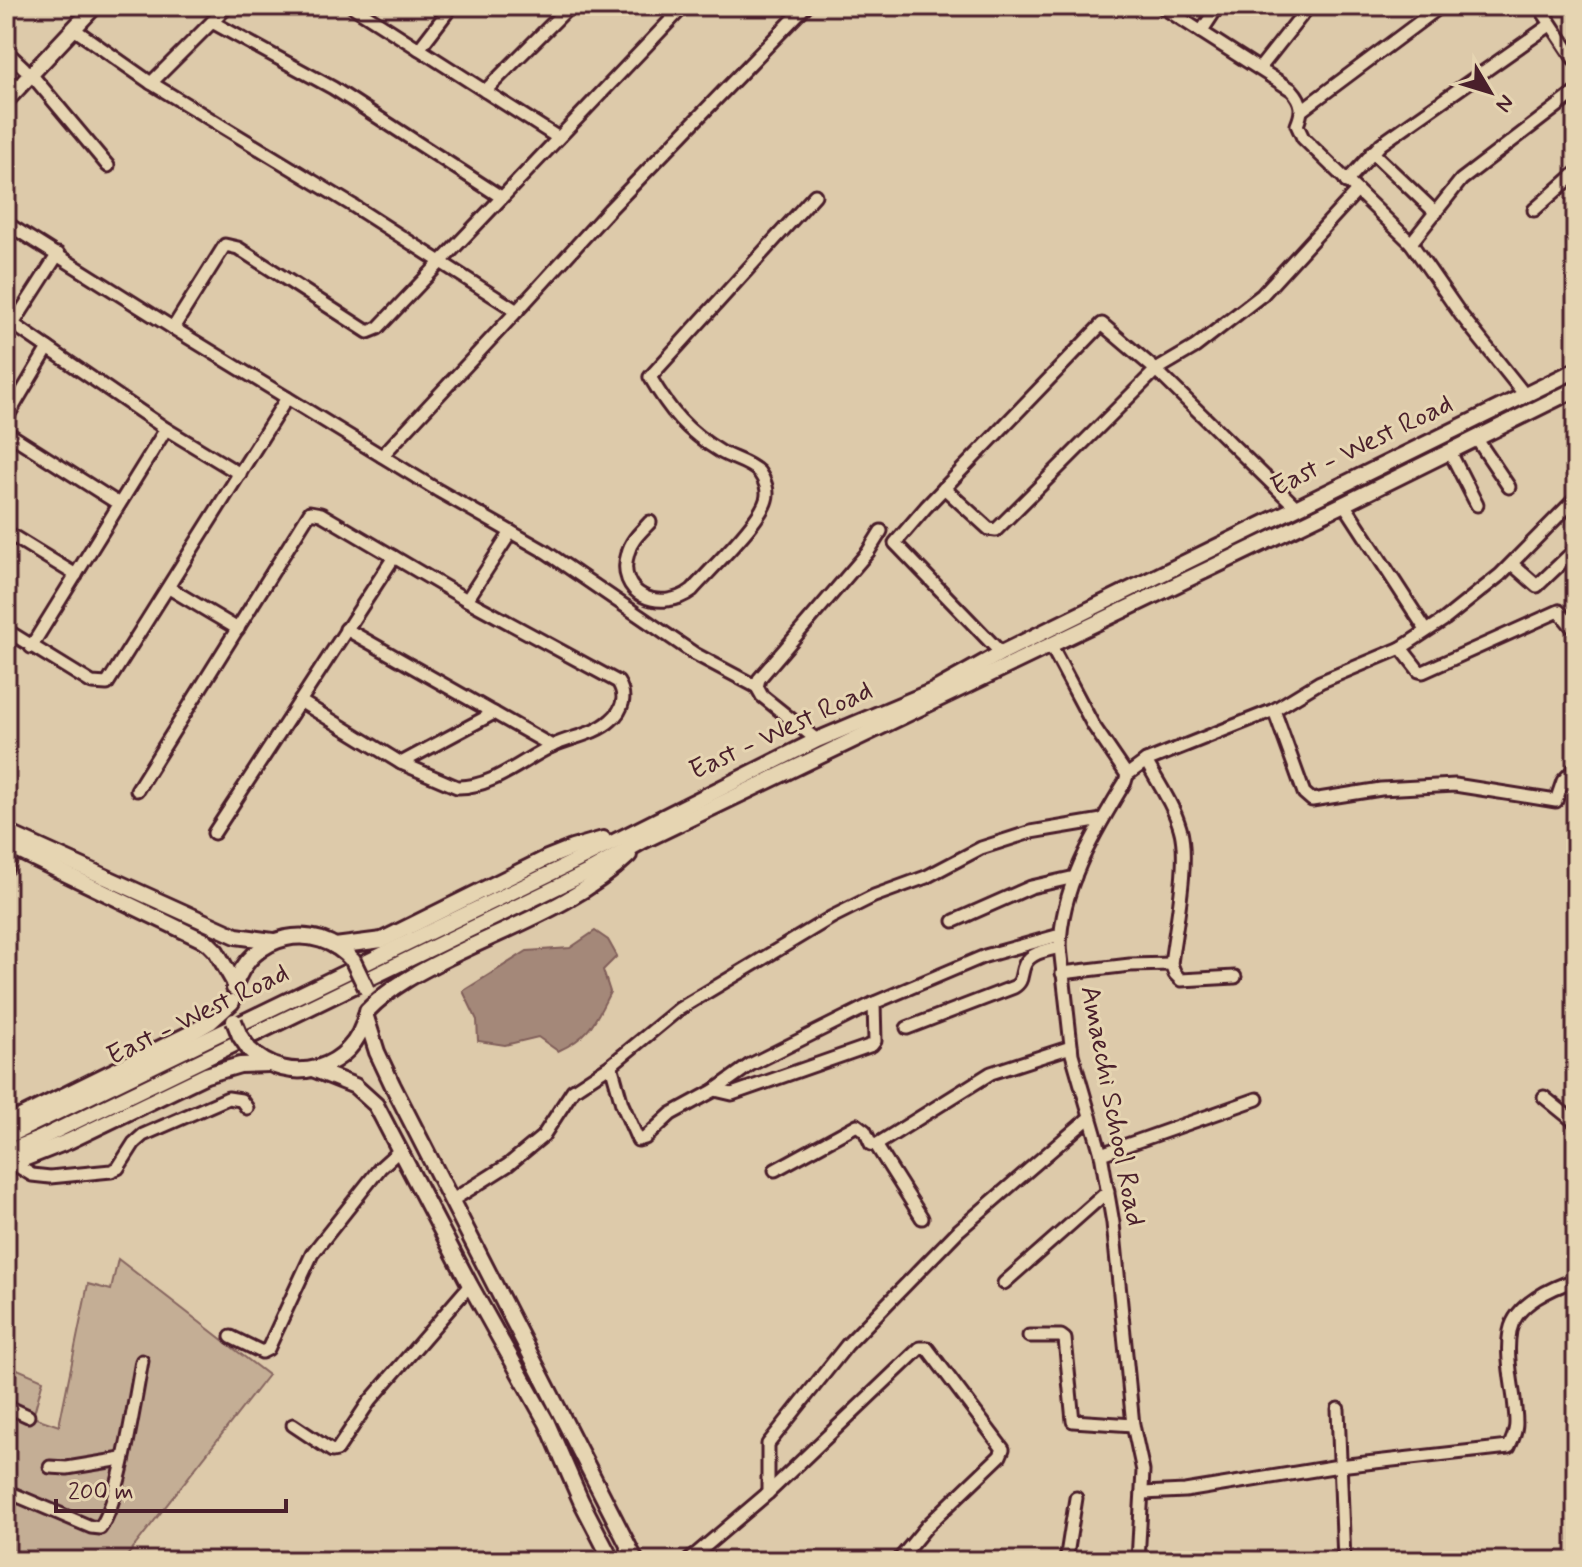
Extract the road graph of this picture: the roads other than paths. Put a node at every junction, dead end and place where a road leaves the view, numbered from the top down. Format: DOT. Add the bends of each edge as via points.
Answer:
graph roads {
  1 [pos="82,6"];
  2 [pos="95,6"];
  3 [pos="228,6"];
  4 [pos="352,6"];
  5 [pos="452,6"];
  6 [pos="570,6"];
  7 [pos="684,6"];
  8 [pos="806,6"];
  9 [pos="1161,6"];
  10 [pos="1218,6"];
  11 [pos="1309,6"];
  12 [pos="1441,6"];
  13 [pos="1539,6"];
  14 [pos="212,22"];
  15 [pos="1550,25"];
  16 [pos="74,29"];
  17 [pos="1201,32"];
  18 [pos="419,49"];
  19 [pos="6,51"];
  20 [pos="1576,62"];
  21 [pos="1260,68"];
  22 [pos="28,71"];
  23 [pos="151,83"];
  24 [pos="6,87"];
  25 [pos="485,91"];
  26 [pos="1576,92"];
  27 [pos="6,101"];
  28 [pos="1302,110"];
  29 [pos="557,137"];
  30 [pos="1372,152"];
  31 [pos="108,166"];
  32 [pos="1576,173"];
  33 [pos="1346,182"];
  34 [pos="1357,191"];
  35 [pos="815,195"];
  36 [pos="501,197"];
  37 [pos="1534,210"];
  38 [pos="1436,213"];
  39 [pos="6,223"];
  40 [pos="1411,243"];
  41 [pos="58,254"];
  42 [pos="441,262"];
  43 [pos="517,311"];
  44 [pos="9,322"];
  45 [pos="173,328"];
  46 [pos="48,348"];
  47 [pos="1156,370"];
  48 [pos="1576,370"];
  49 [pos="1576,389"];
  50 [pos="1525,395"];
  51 [pos="287,398"];
  52 [pos="6,419"];
  53 [pos="166,429"];
  54 [pos="6,432"];
  55 [pos="1476,438"];
  56 [pos="1450,452"];
  57 [pos="382,456"];
  58 [pos="240,474"];
  59 [pos="1509,487"];
  60 [pos="944,488"];
  61 [pos="1576,498"];
  62 [pos="119,504"];
  63 [pos="1344,504"];
  64 [pos="1477,505"];
  65 [pos="1296,507"];
  66 [pos="650,522"];
  67 [pos="881,531"];
  68 [pos="6,532"];
  69 [pos="511,532"];
  70 [pos="1576,549"];
  71 [pos="394,557"];
  72 [pos="1512,564"];
  73 [pos="76,575"];
  74 [pos="169,588"];
  75 [pos="467,600"];
  76 [pos="1576,625"];
  77 [pos="238,629"];
  78 [pos="346,629"];
  79 [pos="6,630"];
  80 [pos="1426,630"];
  81 [pos="1051,646"];
  82 [pos="31,647"];
  83 [pos="1401,648"];
  84 [pos="1001,653"];
  85 [pos="757,687"];
  86 [pos="300,701"];
  87 [pos="1274,710"];
  88 [pos="494,713"];
  89 [pos="817,740"];
  90 [pos="552,746"];
  91 [pos="1146,761"];
  92 [pos="401,763"];
  93 [pos="1576,767"];
  94 [pos="1127,775"];
  95 [pos="137,790"];
  96 [pos="1102,820"];
  97 [pos="6,832"];
  98 [pos="630,832"];
  99 [pos="214,833"];
  100 [pos="643,841"];
  101 [pos="11,847"];
  102 [pos="6,870"];
  103 [pos="1075,877"];
  104 [pos="954,921"];
  105 [pos="273,941"];
  106 [pos="1060,941"];
  107 [pos="335,946"];
  108 [pos="1171,964"];
  109 [pos="1062,973"];
  110 [pos="1235,977"];
  111 [pos="235,984"];
  112 [pos="232,1002"];
  113 [pos="874,1003"];
  114 [pos="366,1014"];
  115 [pos="907,1028"];
  116 [pos="1071,1047"];
  117 [pos="269,1064"];
  118 [pos="611,1065"];
  119 [pos="315,1070"];
  120 [pos="715,1090"];
  121 [pos="1544,1097"];
  122 [pos="1257,1099"];
  123 [pos="247,1108"];
  124 [pos="1090,1117"];
  125 [pos="1576,1123"];
  126 [pos="6,1124"];
  127 [pos="6,1137"];
  128 [pos="876,1145"];
  129 [pos="400,1150"];
  130 [pos="1101,1154"];
  131 [pos="9,1161"];
  132 [pos="775,1170"];
  133 [pos="1108,1191"];
  134 [pos="451,1201"];
  135 [pos="922,1218"];
  136 [pos="1576,1280"];
  137 [pos="1004,1283"];
  138 [pos="470,1285"];
  139 [pos="1029,1336"];
  140 [pos="231,1337"];
  141 [pos="142,1361"];
  142 [pos="6,1406"];
  143 [pos="1338,1409"];
  144 [pos="28,1416"];
  145 [pos="293,1425"];
  146 [pos="1133,1425"];
  147 [pos="122,1459"];
  148 [pos="1339,1466"];
  149 [pos="50,1467"];
  150 [pos="6,1491"];
  151 [pos="768,1493"];
  152 [pos="1143,1493"];
  153 [pos="1076,1498"];
  154 [pos="612,1561"];
  155 [pos="636,1561"];
  156 [pos="688,1561"];
  157 [pos="898,1561"];
  158 [pos="1066,1561"];
  159 [pos="1138,1561"];
  160 [pos="1344,1561"];
  1 -- 22 [label="main road"];
  2 -- 16 [label="main road"];
  3 -- 14 [label="street"];
  4 -- 18 [label="street"];
  5 -- 18 [label="street"];
  6 -- 25 [label="street"];
  7 -- 29 [label="street"];
  8 -- 43 [label="street"];
  9 -- 17 [label="street"];
  10 -- 17 [label="street"];
  11 -- 21 [label="street"];
  12 -- 28 [label="street"];
  13 -- 15 [label="street"];
  14 -- 23 [label="street"];
  14 -- 36 [label="street" via="333,88"];
  15 -- 20 [label="street"];
  15 -- 30 [label="street"];
  16 -- 22 [label="main road"];
  16 -- 23 [label="street"];
  17 -- 21 [label="street"];
  18 -- 25 [label="street"];
  19 -- 22 [label="street"];
  21 -- 28 [label="street" via="1292,90"];
  22 -- 24 [label="main road"];
  22 -- 27 [label="main road"];
  22 -- 31 [label="street"];
  23 -- 42 [label="street"];
  25 -- 29 [label="street"];
  26 -- 38 [label="street" via="1461,180"];
  28 -- 33 [label="street" via="1297,125 1303,138"];
  29 -- 36 [label="street"];
  30 -- 33 [label="street"];
  30 -- 38 [label="street"];
  32 -- 37 [label="street"];
  33 -- 34 [label="street"];
  34 -- 40 [label="street"];
  34 -- 47 [label="street" via="1262,295"];
  35 -- 66 [label="street" via="650,377 669,409 696,434 759,472 768,490 763,508 692,590 669,602 643,596 627,575 628,549"];
  36 -- 42 [label="street"];
  38 -- 40 [label="street"];
  39 -- 41 [label="street"];
  40 -- 50 [label="street"];
  41 -- 44 [label="street"];
  41 -- 45 [label="street"];
  42 -- 43 [label="street"];
  42 -- 45 [label="street" via="378,328 368,332 238,248 225,245"];
  43 -- 57 [label="street"];
  44 -- 46 [label="street"];
  45 -- 51 [label="street"];
  46 -- 52 [label="street"];
  46 -- 53 [label="street"];
  47 -- 60 [label="street" via="996,530"];
  47 -- 60 [label="street" via="1102,324"];
  47 -- 65 [label="street"];
  48 -- 50 [label="main road, East - West Road"];
  49 -- 55 [label="main road, East - West Road"];
  50 -- 65 [label="main road, East - West Road"];
  51 -- 57 [label="street"];
  51 -- 58 [label="street"];
  53 -- 58 [label="street"];
  53 -- 62 [label="street"];
  54 -- 62 [label="street"];
  55 -- 56 [label="main road, East - West Road"];
  55 -- 59 [label="street"];
  56 -- 63 [label="main road, East - West Road"];
  56 -- 64 [label="street"];
  57 -- 69 [label="street"];
  58 -- 74 [label="street"];
  60 -- 84 [label="street" via="895,543"];
  61 -- 72 [label="street"];
  62 -- 73 [label="street"];
  63 -- 80 [label="street"];
  63 -- 81 [label="main road, East - West Road"];
  65 -- 84 [label="main road, East - West Road"];
  67 -- 85 [label="street"];
  68 -- 73 [label="street"];
  69 -- 75 [label="street"];
  69 -- 85 [label="street" via="695,654"];
  70 -- 72 [label="street" via="1537,586"];
  71 -- 75 [label="street"];
  71 -- 77 [label="street" via="310,512"];
  71 -- 78 [label="street"];
  72 -- 80 [label="street"];
  73 -- 82 [label="street"];
  74 -- 77 [label="street"];
  74 -- 82 [label="street" via="107,684 92,683"];
  75 -- 90 [label="street" via="618,682 623,690 623,704 612,720"];
  76 -- 83 [label="street" via="1572,627 1559,611 1423,672"];
  77 -- 95 [label="street"];
  78 -- 86 [label="street"];
  78 -- 88 [label="street"];
  79 -- 82 [label="street"];
  80 -- 83 [label="street"];
  81 -- 94 [label="street"];
  81 -- 100 [label="main road, East - West Road"];
  83 -- 87 [label="street" via="1320,682"];
  84 -- 89 [label="main road, East - West Road" via="933,691"];
  85 -- 89 [label="street"];
  86 -- 92 [label="street"];
  86 -- 99 [label="street"];
  87 -- 91 [label="street"];
  87 -- 93 [label="street" via="1304,793 1312,800 1455,785 1556,801 1563,781"];
  88 -- 90 [label="street"];
  88 -- 92 [label="street"];
  89 -- 98 [label="main road, East - West Road"];
  90 -- 92 [label="street" via="497,777 465,787"];
  91 -- 94 [label="street"];
  91 -- 108 [label="street" via="1182,832"];
  94 -- 96 [label="street, Amaechi School Road"];
  96 -- 103 [label="street, Amaechi School Road"];
  96 -- 118 [label="street" via="1031,832 981,848 874,896 679,1009"];
  97 -- 105 [label="main road" via="236,936"];
  98 -- 107 [label="main road" via="547,858 382,940"];
  98 -- 127 [label="main road, East - West Road"];
  100 -- 114 [label="main road" via="595,885 405,979"];
  100 -- 131 [label="main road, East - West Road" via="39,1139"];
  101 -- 102 [label="street"];
  101 -- 111 [label="main road" via="207,942"];
  103 -- 104 [label="street" via="1031,887"];
  103 -- 106 [label="street, Amaechi School Road"];
  105 -- 107 [label="main road" via="308,936"];
  105 -- 111 [label="main road" via="249,958"];
  106 -- 109 [label="street, Amaechi School Road"];
  106 -- 113 [label="street" via="985,956"];
  106 -- 115 [label="street" via="1030,958 1014,987"];
  107 -- 114 [label="main road, bridge" via="353,961 366,988"];
  108 -- 109 [label="street"];
  108 -- 110 [label="street" via="1181,980"];
  109 -- 116 [label="street, Amaechi School Road"];
  111 -- 112 [label="main road"];
  112 -- 117 [label="main road, bridge" via="240,1036"];
  112 -- 126 [label="main road" via="189,1034"];
  113 -- 120 [label="street" via="750,1065"];
  113 -- 120 [label="street" via="872,1045 732,1094"];
  114 -- 119 [label="main road" via="350,1049"];
  114 -- 134 [label="main road" via="382,1063"];
  116 -- 124 [label="street, Amaechi School Road"];
  116 -- 128 [label="street" via="991,1073"];
  117 -- 119 [label="main road" via="291,1071"];
  117 -- 131 [label="main road" via="240,1065 206,1075 69,1141"];
  118 -- 120 [label="street" via="638,1140"];
  118 -- 134 [label="street" via="573,1090 543,1136"];
  119 -- 129 [label="main road" via="365,1093"];
  121 -- 125 [label="street"];
  122 -- 130 [label="street"];
  123 -- 131 [label="street" via="241,1100 228,1098 160,1126 134,1143 111,1171 50,1177 32,1175"];
  124 -- 130 [label="street, Amaechi School Road"];
  124 -- 151 [label="street" via="959,1230 847,1345 768,1444"];
  128 -- 132 [label="street" via="857,1125"];
  128 -- 135 [label="street"];
  129 -- 138 [label="main road"];
  129 -- 140 [label="street" via="312,1254 268,1349 262,1352"];
  130 -- 133 [label="street, Amaechi School Road"];
  133 -- 137 [label="street"];
  133 -- 146 [label="street, Amaechi School Road"];
  134 -- 155 [label="main road"];
  136 -- 148 [label="street" via="1537,1298 1510,1329 1517,1431 1509,1447"];
  138 -- 145 [label="street" via="369,1402 337,1450"];
  138 -- 154 [label="main road" via="547,1423"];
  139 -- 146 [label="street" via="1065,1339 1073,1421"];
  141 -- 147 [label="street"];
  142 -- 144 [label="street"];
  143 -- 148 [label="street"];
  146 -- 152 [label="street, Amaechi School Road"];
  147 -- 149 [label="street"];
  147 -- 150 [label="street" via="100,1528"];
  148 -- 152 [label="street"];
  148 -- 160 [label="street"];
  151 -- 156 [label="street"];
  151 -- 157 [label="street" via="920,1348 927,1348 1003,1449"];
  152 -- 159 [label="street, Amaechi School Road"];
  153 -- 158 [label="street"];
}
